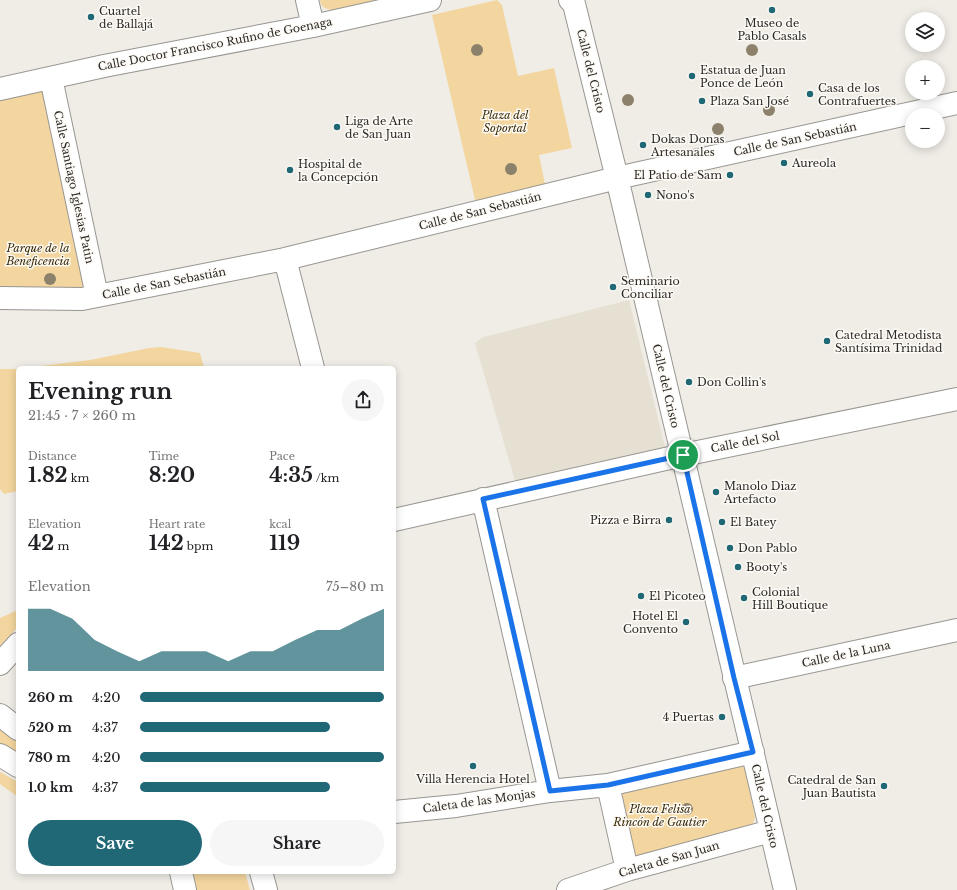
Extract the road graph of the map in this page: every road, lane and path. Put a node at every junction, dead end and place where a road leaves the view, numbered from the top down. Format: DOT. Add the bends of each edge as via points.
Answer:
graph roads {
  1 [pos="307,0"];
  2 [pos="430,0"];
  3 [pos="570,0"];
  4 [pos="313,26"];
  5 [pos="51,78"];
  6 [pos="0,89"];
  7 [pos="957,103"];
  8 [pos="617,178"];
  9 [pos="285,259"];
  10 [pos="97,296"];
  11 [pos="0,298"];
  12 [pos="312,366"];
  13 [pos="957,399"];
  14 [pos="683,455"];
  15 [pos="483,499"];
  16 [pos="396,520"];
  17 [pos="957,630"];
  18 [pos="16,646"];
  19 [pos="0,664"];
  20 [pos="734,678"];
  21 [pos="0,715"];
  22 [pos="16,727"];
  23 [pos="753,752"];
  24 [pos="0,755"];
  25 [pos="16,765"];
  26 [pos="608,785"];
  27 [pos="550,791"];
  28 [pos="396,812"];
  29 [pos="770,831"];
  30 [pos="627,870"];
  31 [pos="181,874"];
  32 [pos="262,874"];
  33 [pos="185,890"];
  34 [pos="266,890"];
  35 [pos="568,890"];
  36 [pos="785,890"];
  1 -- 4 [label="street"];
  2 -- 4 [label="street, Calle Doctor Francisco Rufino de Goenaga"];
  3 -- 8 [label="street, Calle del Cristo" via="574,4"];
  4 -- 5 [label="street, Calle Doctor Francisco Rufino de Goenaga"];
  5 -- 6 [label="street, Calle Doctor Francisco Rufino de Goenaga"];
  5 -- 10 [label="street, Calle Santiago Iglesias Patin"];
  7 -- 8 [label="street, Calle de San Sebastián"];
  8 -- 9 [label="street, Calle de San Sebastián"];
  8 -- 14 [label="street, Calle del Cristo"];
  9 -- 10 [label="street, Calle de San Sebastián"];
  9 -- 12 [label="street"];
  10 -- 11 [label="street, Calle de San Sebastián" via="82,299"];
  13 -- 14 [label="street, Calle del Sol"];
  14 -- 15 [label="street, Calle del Sol"];
  14 -- 20 [label="street, Calle del Cristo"];
  15 -- 16 [label="street, Calle del Sol"];
  15 -- 27 [label="street"];
  17 -- 20 [label="street, Calle de la Luna"];
  18 -- 19 [label="street"];
  20 -- 23 [label="street, Calle del Cristo"];
  21 -- 22 [label="street"];
  23 -- 26 [label="street, Caleta de las Monjas"];
  23 -- 29 [label="street, Calle del Cristo"];
  24 -- 25 [label="street"];
  26 -- 27 [label="street, Caleta de las Monjas"];
  26 -- 30 [label="street"];
  27 -- 28 [label="street, Caleta de las Monjas" via="456,806"];
  29 -- 30 [label="street, Caleta de San Juan"];
  29 -- 36 [label="street, Calle del Cristo"];
  30 -- 35 [label="street, Caleta de San Juan"];
  31 -- 33 [label="street"];
  32 -- 34 [label="street"];
}
